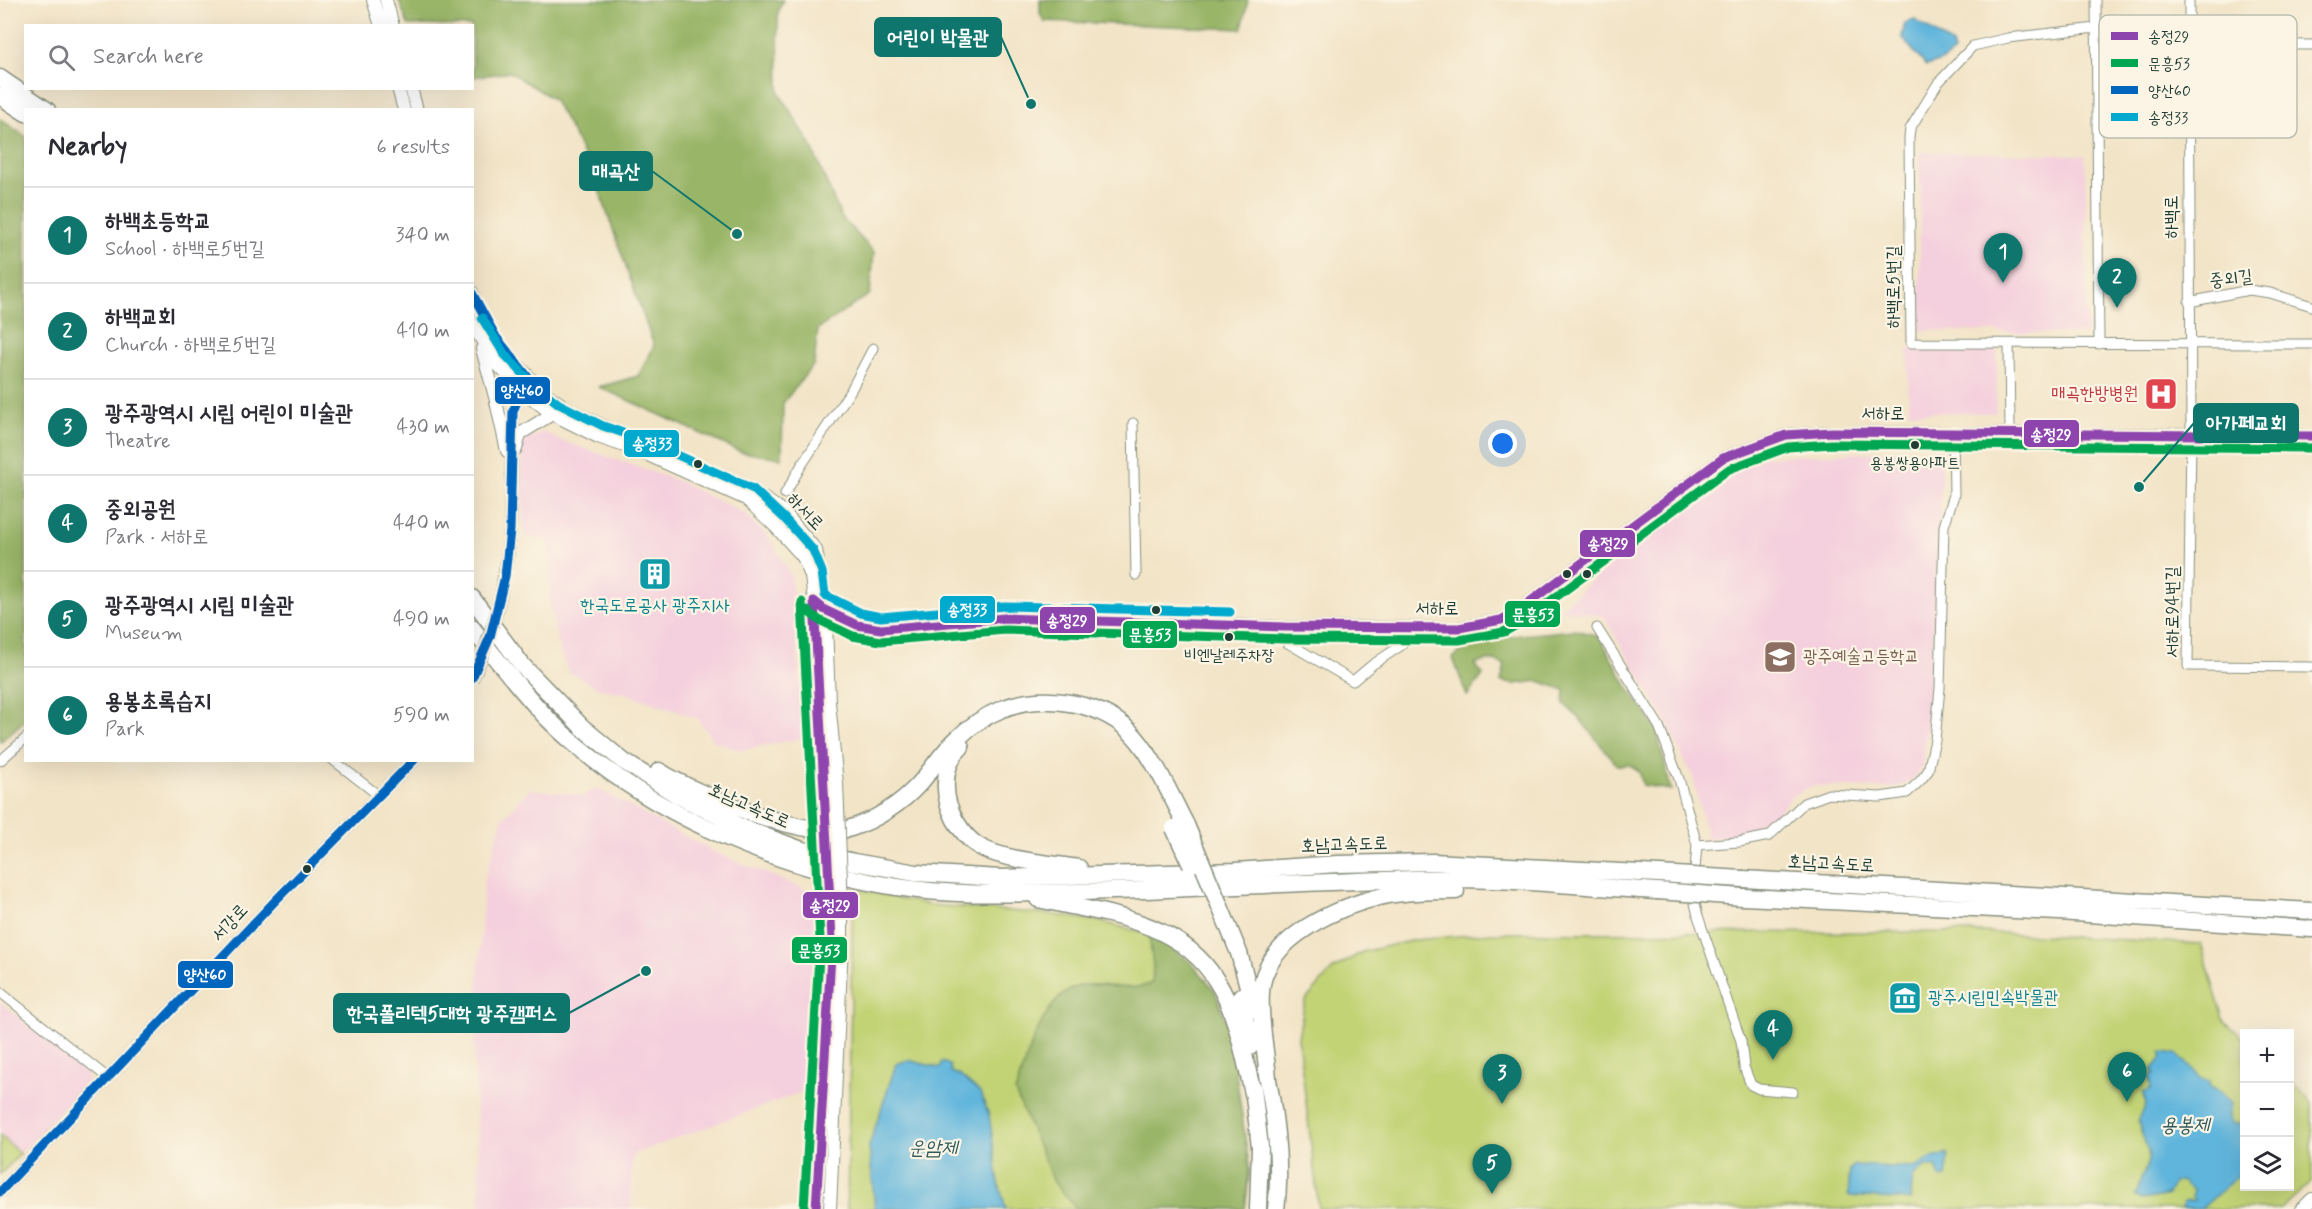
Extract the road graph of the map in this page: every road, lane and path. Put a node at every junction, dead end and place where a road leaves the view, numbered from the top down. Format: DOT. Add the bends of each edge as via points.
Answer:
graph roads {
  1 [pos="373,0"];
  2 [pos="386,0"];
  3 [pos="2096,0"];
  4 [pos="380,24"];
  5 [pos="392,24"];
  6 [pos="2096,28"];
  7 [pos="2297,45"];
  8 [pos="2312,45"];
  9 [pos="0,78"];
  10 [pos="399,90"];
  11 [pos="412,90"];
  12 [pos="0,96"];
  13 [pos="45,108"];
  14 [pos="403,108"];
  15 [pos="416,108"];
  16 [pos="24,112"];
  17 [pos="2189,138"];
  18 [pos="474,297"];
  19 [pos="2189,302"];
  20 [pos="2312,306"];
  21 [pos="474,328"];
  22 [pos="480,339"];
  23 [pos="2009,344"];
  24 [pos="2099,344"];
  25 [pos="2312,344"];
  26 [pos="2190,345"];
  27 [pos="873,348"];
  28 [pos="528,377"];
  29 [pos="522,390"];
  30 [pos="552,414"];
  31 [pos="1132,423"];
  32 [pos="1953,433"];
  33 [pos="2010,434"];
  34 [pos="2191,435"];
  35 [pos="2312,436"];
  36 [pos="510,467"];
  37 [pos="785,494"];
  38 [pos="1136,575"];
  39 [pos="474,601"];
  40 [pos="814,601"];
  41 [pos="825,610"];
  42 [pos="1284,627"];
  43 [pos="1403,627"];
  44 [pos="1597,627"];
  45 [pos="474,631"];
  46 [pos="2312,667"];
  47 [pos="474,674"];
  48 [pos="556,699"];
  49 [pos="24,740"];
  50 [pos="0,761"];
  51 [pos="336,762"];
  52 [pos="412,762"];
  53 [pos="831,783"];
  54 [pos="378,795"];
  55 [pos="1180,826"];
  56 [pos="1697,845"];
  57 [pos="1115,875"];
  58 [pos="1541,883"];
  59 [pos="1014,893"];
  60 [pos="1213,905"];
  61 [pos="836,907"];
  62 [pos="2312,911"];
  63 [pos="2309,929"];
  64 [pos="0,992"];
  65 [pos="108,1078"];
  66 [pos="1268,1079"];
  67 [pos="1793,1092"];
  68 [pos="1254,1097"];
  69 [pos="0,1192"];
  70 [pos="2312,1199"];
  71 [pos="816,1209"];
  72 [pos="830,1209"];
  73 [pos="1258,1209"];
  74 [pos="1276,1209"];
  75 [pos="2302,1209"];
  1 -- 4 [label="main road"];
  2 -- 5 [label="main road"];
  3 -- 6 [label="street"];
  6 -- 23 [label="street, 하백로5번길" via="1973,46 1938,83 1911,129 1911,343"];
  6 -- 24 [label="street"];
  7 -- 8 [label="street"];
  9 -- 13 [label="highway"];
  10 -- 14 [label="main road"];
  11 -- 15 [label="main road"];
  12 -- 16 [label="highway"];
  17 -- 19 [label="street, 하백로"];
  18 -- 28 [label="main road, 하서로" via="502,348"];
  19 -- 20 [label="street, 중외길" via="2249,290"];
  19 -- 26 [label="street, 하백로"];
  21 -- 22 [label="main road, 하서로"];
  22 -- 29 [label="main road, 하서로" via="495,362"];
  22 -- 36 [label="main road"];
  23 -- 24 [label="street, 하백로5번길"];
  23 -- 33 [label="street"];
  24 -- 26 [label="street, 하백로5번길"];
  25 -- 26 [label="street, 하백로5번길"];
  26 -- 34 [label="street, 하백로"];
  27 -- 37 [label="street"];
  28 -- 29 [label="main road"];
  28 -- 41 [label="main road, 하서로" via="565,407 749,488 784,512 816,550"];
  29 -- 30 [label="main road, 하서로"];
  29 -- 36 [label="main road" via="513,411"];
  30 -- 36 [label="main road" via="520,434"];
  30 -- 40 [label="main road, 하서로" via="746,500 803,557 811,576"];
  31 -- 38 [label="street"];
  32 -- 33 [label="main road, 서하로"];
  32 -- 43 [label="main road, 서하로" via="1804,432 1768,440 1723,458 1501,620 1459,628"];
  32 -- 56 [label="street" via="1954,495 1944,526 1940,688 1928,771 1906,793 1880,797 1830,794 1804,803 1769,836"];
  33 -- 34 [label="main road, 서하로"];
  34 -- 35 [label="main road, 서하로"];
  34 -- 46 [label="street, 서하로94번길" via="2188,666"];
  36 -- 47 [label="main road, bridge" via="510,530 501,595"];
  39 -- 48 [label="highway, 호남고속도로" via="522,665"];
  40 -- 41 [label="main road, 서하로"];
  40 -- 53 [label="main road, 하서로"];
  41 -- 42 [label="main road, 서하로" via="857,625 881,628 1005,618"];
  41 -- 53 [label="main road, 하서로"];
  42 -- 43 [label="main road, 서하로"];
  42 -- 43 [label="street" via="1286,642 1353,681 1402,645"];
  44 -- 56 [label="street" via="1659,726"];
  45 -- 59 [label="highway, 호남고속도로" via="548,718 579,746 621,778 719,834 781,859 899,888"];
  48 -- 55 [label="highway" via="665,775 706,795 811,830 849,829 898,804 955,740 979,720 1003,708 1026,702 1071,704 1116,721 1136,738 1171,795"];
  48 -- 57 [label="highway, 호남고속도로" via="623,761 677,795 742,828 799,849 916,873 1000,878"];
  49 -- 50 [label="street"];
  51 -- 54 [label="street"];
  52 -- 54 [label="main road, 서강로"];
  53 -- 61 [label="main road, 하서로, bridge"];
  54 -- 65 [label="main road, 서강로"];
  55 -- 57 [label="highway" via="1124,741 1101,723 1079,714 1054,708 1012,714 982,728 958,750 946,777 947,801 957,823 979,846 994,853"];
  55 -- 60 [label="highway, bridge"];
  56 -- 67 [label="street" via="1693,894 1741,1041 1744,1067 1751,1085"];
  57 -- 62 [label="highway, 호남고속도로, bridge" via="1433,862"];
  58 -- 59 [label="highway, 호남고속도로" via="1418,879"];
  58 -- 63 [label="highway, 호남고속도로, bridge"];
  58 -- 66 [label="highway" via="1505,890 1388,895 1319,920 1289,938 1270,961 1261,990"];
  59 -- 68 [label="highway" via="1138,922 1173,937 1199,958 1227,1002"];
  60 -- 66 [label="highway" via="1239,952"];
  60 -- 68 [label="highway" via="1250,1036"];
  61 -- 71 [label="main road, 하서로"];
  61 -- 72 [label="main road, 하서로" via="842,943"];
  64 -- 65 [label="street"];
  65 -- 69 [label="main road, 서강로"];
  66 -- 74 [label="highway" via="1277,1171"];
  68 -- 73 [label="highway" via="1260,1147"];
  70 -- 75 [label="main road"];
}
